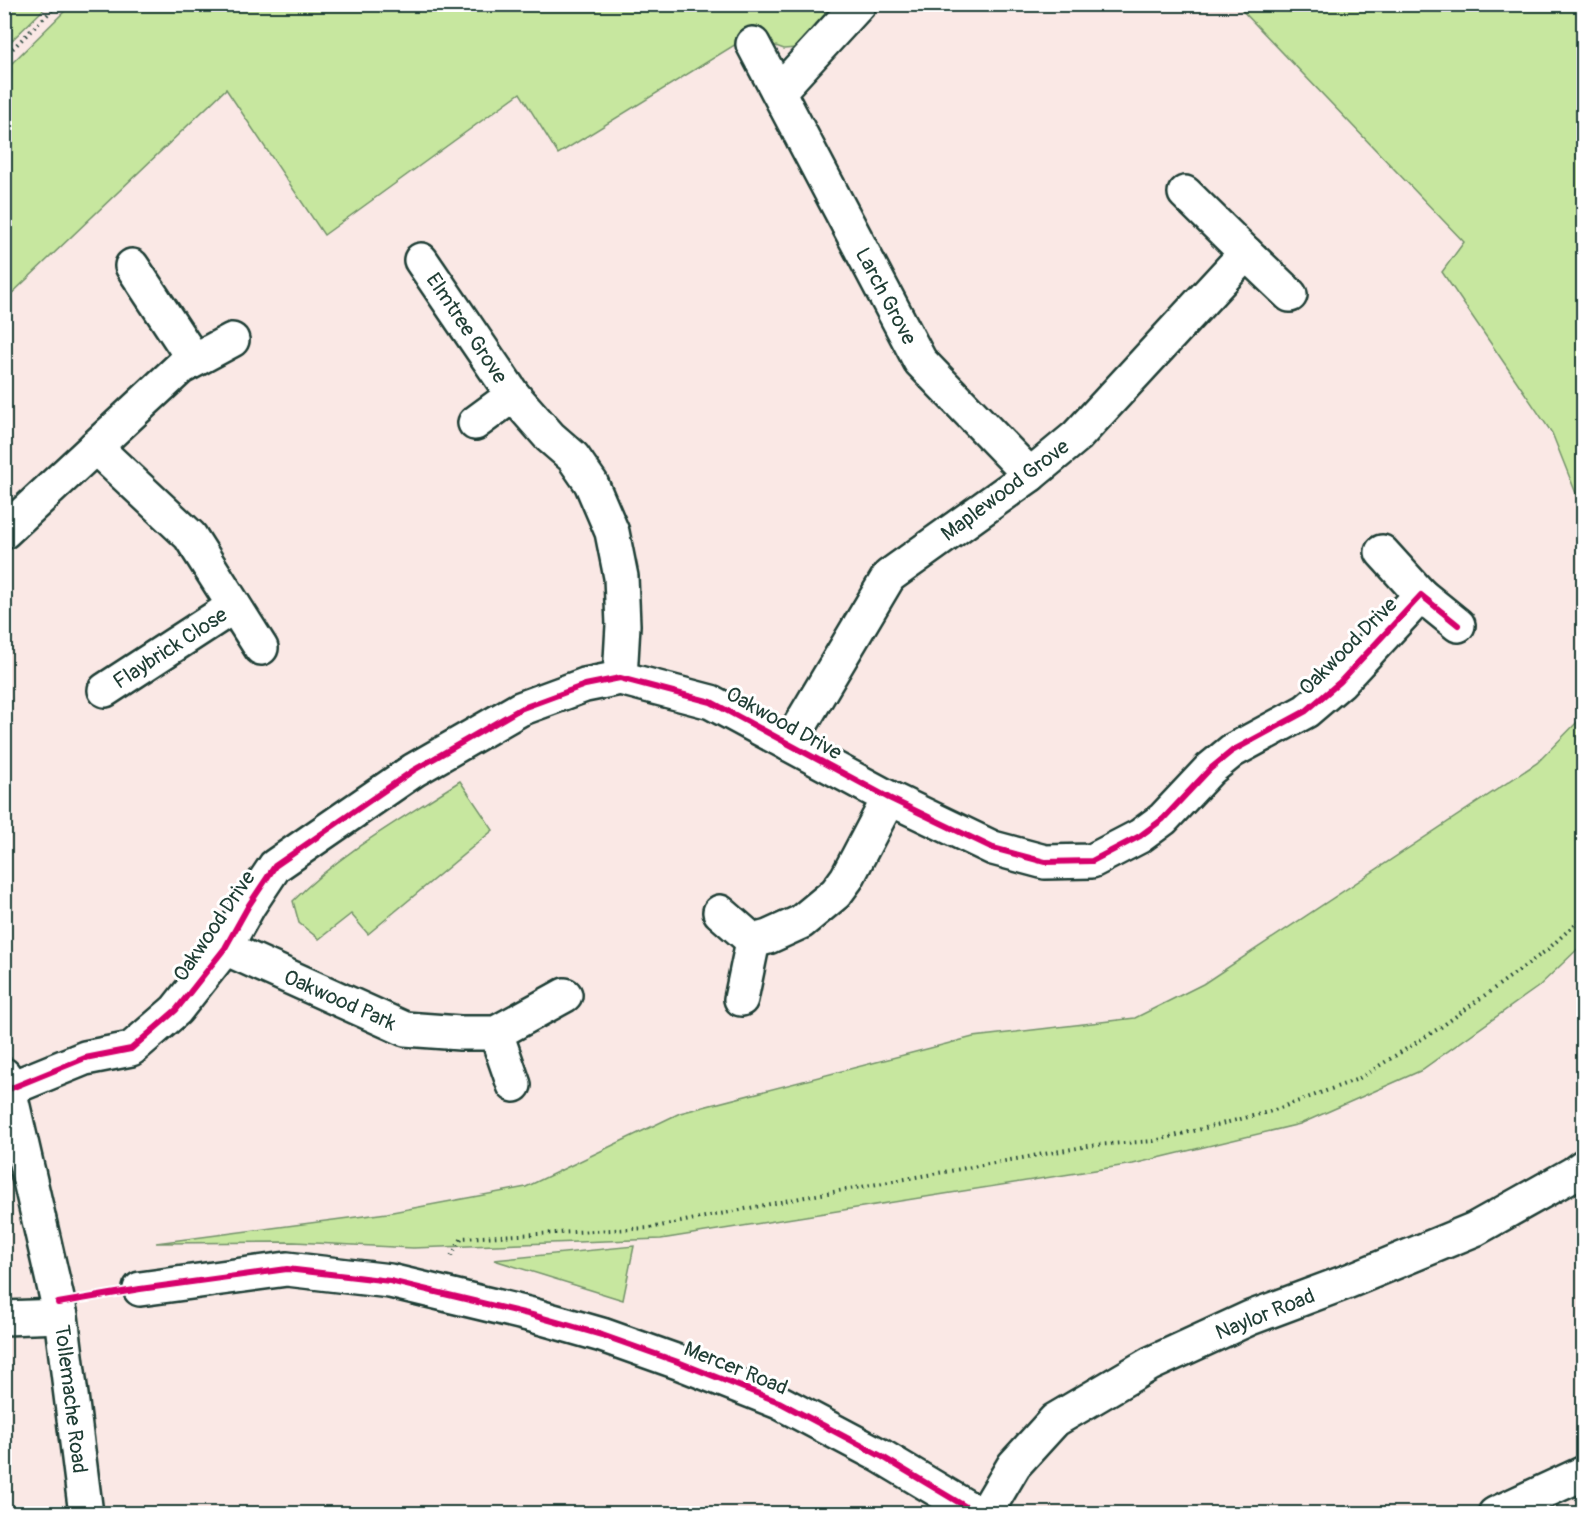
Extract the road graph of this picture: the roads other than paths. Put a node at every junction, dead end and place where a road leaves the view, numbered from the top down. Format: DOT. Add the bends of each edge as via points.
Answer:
graph roads {
  1 [pos="859,4"];
  2 [pos="753,44"];
  3 [pos="779,91"];
  4 [pos="1185,193"];
  5 [pos="1246,253"];
  6 [pos="421,260"];
  7 [pos="132,266"];
  8 [pos="1290,296"];
  9 [pos="232,340"];
  10 [pos="194,360"];
  11 [pos="513,395"];
  12 [pos="475,423"];
  13 [pos="95,447"];
  14 [pos="1030,475"];
  15 [pos="4,532"];
  16 [pos="1382,552"];
  17 [pos="1421,595"];
  18 [pos="234,606"];
  19 [pos="1458,625"];
  20 [pos="261,648"];
  21 [pos="620,678"];
  22 [pos="105,690"];
  23 [pos="789,744"];
  24 [pos="889,798"];
  25 [pos="720,912"];
  26 [pos="753,941"];
  27 [pos="225,948"];
  28 [pos="565,995"];
  29 [pos="741,999"];
  30 [pos="496,1034"];
  31 [pos="7,1082"];
  32 [pos="514,1084"];
  33 [pos="1584,1166"];
  34 [pos="140,1289"];
  35 [pos="61,1316"];
  36 [pos="4,1318"];
  37 [pos="1584,1473"];
  38 [pos="86,1514"];
  39 [pos="978,1514"];
  40 [pos="985,1514"];
  41 [pos="1495,1514"];
  1 -- 3 [label="street"];
  2 -- 3 [label="street, Larch Grove"];
  3 -- 14 [label="street, Larch Grove" via="920,361"];
  4 -- 5 [label="street"];
  5 -- 8 [label="street"];
  5 -- 14 [label="street, Maplewood Grove" via="1077,436"];
  6 -- 11 [label="street, Elmtree Grove"];
  7 -- 10 [label="street"];
  9 -- 10 [label="street"];
  10 -- 13 [label="street" via="180,368"];
  11 -- 12 [label="street, Elmtree Grove"];
  11 -- 21 [label="street, Elmtree Grove" via="573,457 591,483 612,532 621,577"];
  13 -- 15 [label="street"];
  13 -- 18 [label="street, Flaybrick Close" via="190,536"];
  14 -- 23 [label="street, Maplewood Grove" via="889,576"];
  16 -- 17 [label="street, Oakwood Drive"];
  17 -- 19 [label="street, Oakwood Drive"];
  17 -- 24 [label="street, Oakwood Drive" via="1340,682 1306,711 1232,751 1163,819 1092,861 1045,862 993,848"];
  18 -- 20 [label="street, Flaybrick Close"];
  18 -- 22 [label="street, Flaybrick Close"];
  21 -- 23 [label="street, Oakwood Drive" via="711,702"];
  21 -- 27 [label="street, Oakwood Drive" via="585,685 520,709 414,770 275,866"];
  23 -- 24 [label="street, Oakwood Drive"];
  24 -- 26 [label="street" via="836,893 801,922"];
  25 -- 26 [label="street"];
  26 -- 29 [label="street"];
  27 -- 30 [label="street, Oakwood Park" via="405,1029"];
  27 -- 31 [label="street, Oakwood Drive" via="176,1010 131,1049 85,1058"];
  28 -- 30 [label="street"];
  30 -- 32 [label="street"];
  31 -- 35 [label="street, Tollemache Road"];
  33 -- 40 [label="street, Naylor Road" via="1475,1229 1250,1318 1141,1369 1055,1420 1014,1465"];
  34 -- 39 [label="street, Mercer Road" via="287,1269 390,1281 532,1315 602,1335 778,1402 881,1456"];
  35 -- 36 [label="street"];
  35 -- 38 [label="street, Tollemache Road"];
  37 -- 41 [label="street"];
}
